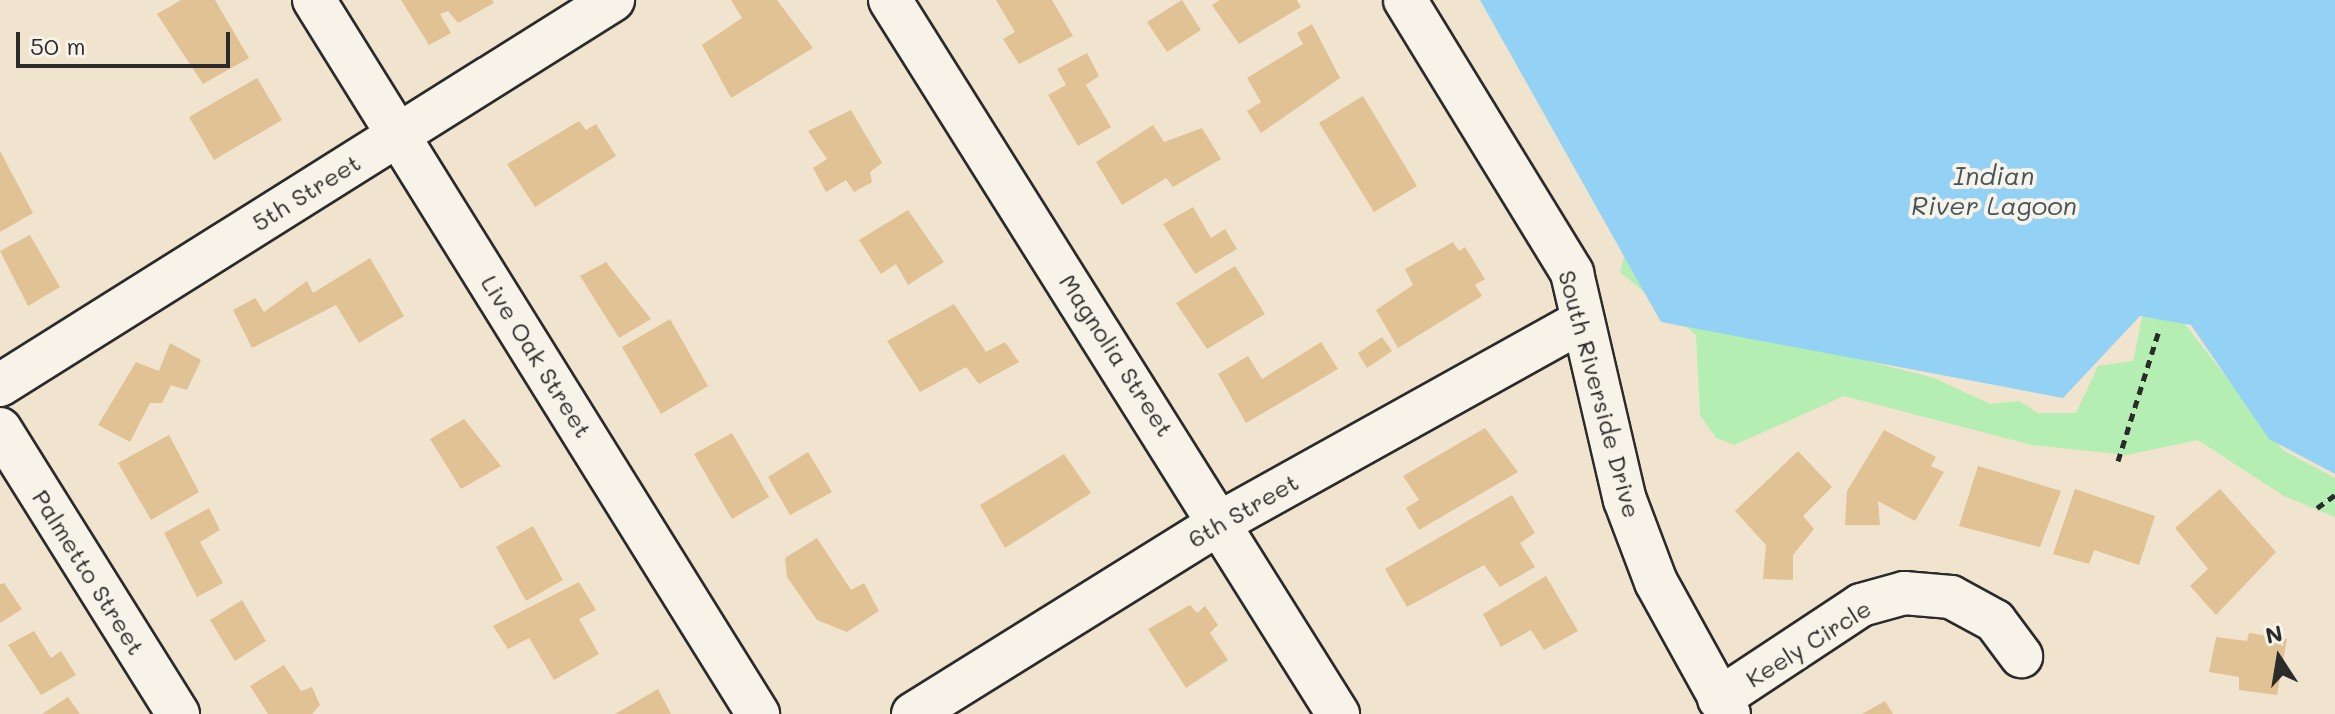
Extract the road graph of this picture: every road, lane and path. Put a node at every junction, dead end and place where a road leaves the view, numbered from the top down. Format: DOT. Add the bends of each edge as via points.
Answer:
graph roads {
  1 [pos="314,0"];
  2 [pos="613,0"];
  3 [pos="890,0"];
  4 [pos="1405,0"];
  5 [pos="399,133"];
  6 [pos="1582,321"];
  7 [pos="2160,327"];
  8 [pos="0,385"];
  9 [pos="0,429"];
  10 [pos="2118,461"];
  11 [pos="2335,495"];
  12 [pos="2317,508"];
  13 [pos="1223,521"];
  14 [pos="2021,656"];
  15 [pos="1724,706"];
  16 [pos="178,714"];
  17 [pos="758,714"];
  18 [pos="913,714"];
  19 [pos="1338,714"];
  1 -- 5 [label="street, Live Oak Street"];
  2 -- 5 [label="street, 5th Street"];
  3 -- 13 [label="street, Magnolia Street"];
  4 -- 6 [label="street, South Riverside Drive" via="1572,273"];
  5 -- 8 [label="street, 5th Street"];
  5 -- 17 [label="street, Live Oak Street"];
  6 -- 13 [label="street, 6th Street"];
  6 -- 15 [label="street, South Riverside Drive" via="1625,500 1656,582"];
  7 -- 10 [label="path"];
  9 -- 16 [label="street, Palmetto Street"];
  11 -- 12 [label="path"];
  13 -- 18 [label="street, 6th Street"];
  13 -- 19 [label="street, Magnolia Street"];
  14 -- 15 [label="street, Keely Circle" via="1984,615 1951,597 1904,593 1861,605"];
}
